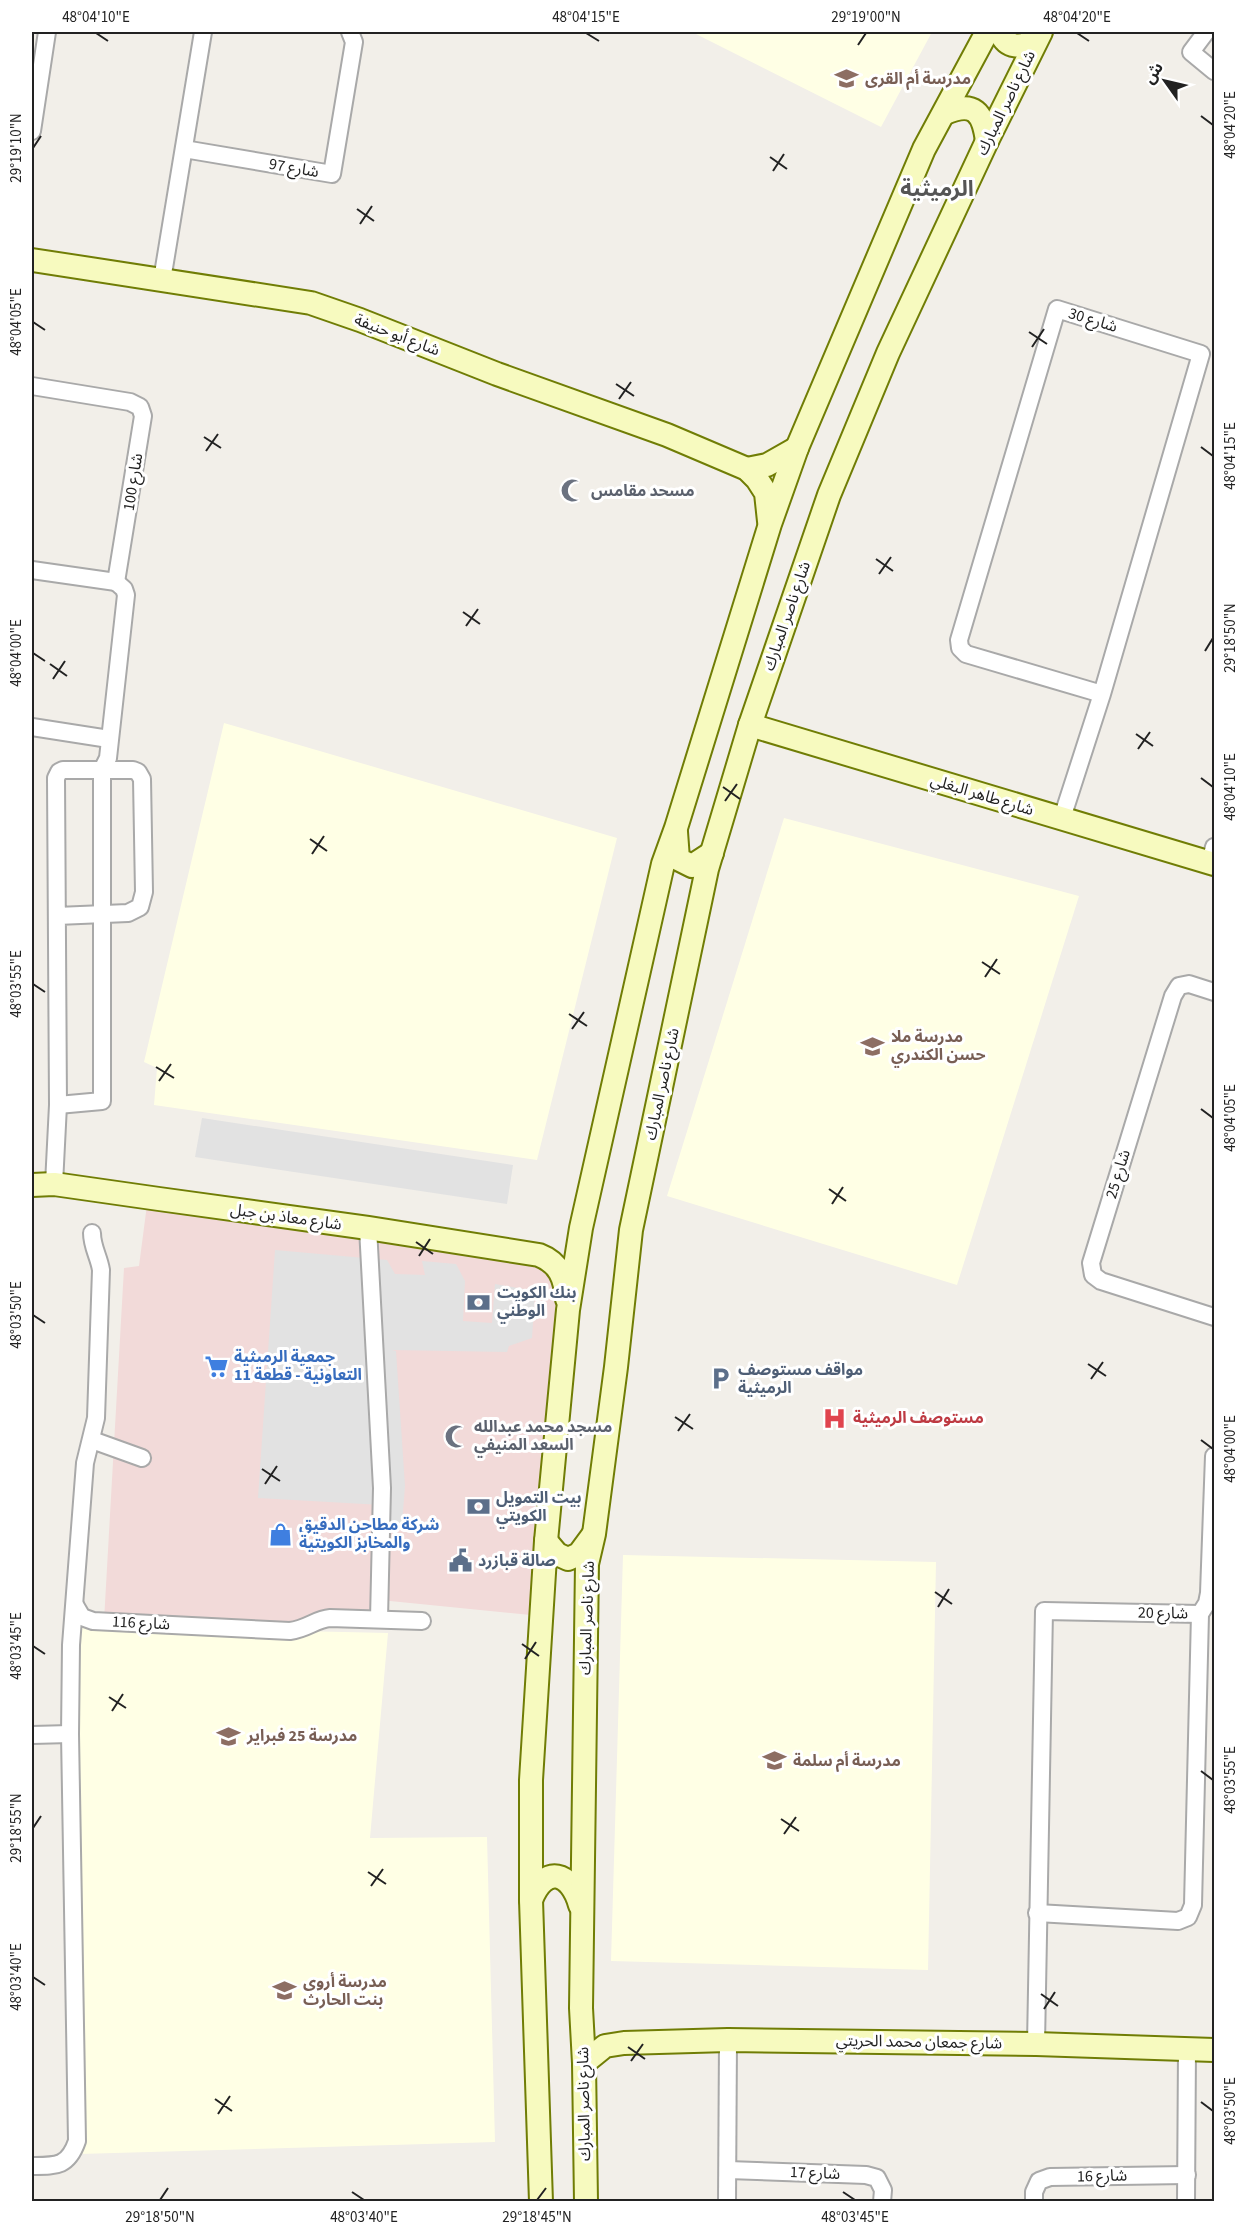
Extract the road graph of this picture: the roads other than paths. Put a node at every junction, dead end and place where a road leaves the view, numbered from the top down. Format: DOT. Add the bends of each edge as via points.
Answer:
graph roads {
  1 [pos="47,32"];
  2 [pos="204,32"];
  3 [pos="350,32"];
  4 [pos="987,32"];
  5 [pos="1000,32"];
  6 [pos="1206,32"];
  7 [pos="1039,36"];
  8 [pos="1215,71"];
  9 [pos="945,113"];
  10 [pos="32,124"];
  11 [pos="987,141"];
  12 [pos="184,149"];
  13 [pos="32,260"];
  14 [pos="162,280"];
  15 [pos="32,386"];
  16 [pos="797,448"];
  17 [pos="747,469"];
  18 [pos="770,524"];
  19 [pos="32,570"];
  20 [pos="117,582"];
  21 [pos="1102,694"];
  22 [pos="750,725"];
  23 [pos="32,727"];
  24 [pos="109,739"];
  25 [pos="102,770"];
  26 [pos="1062,818"];
  27 [pos="676,828"];
  28 [pos="712,853"];
  29 [pos="1213,858"];
  30 [pos="102,915"];
  31 [pos="57,916"];
  32 [pos="1215,992"];
  33 [pos="58,1105"];
  34 [pos="43,1184"];
  35 [pos="368,1228"];
  36 [pos="581,1228"];
  37 [pos="92,1233"];
  38 [pos="539,1255"];
  39 [pos="568,1310"];
  40 [pos="1215,1317"];
  41 [pos="92,1440"];
  42 [pos="1215,1456"];
  43 [pos="142,1458"];
  44 [pos="594,1534"];
  45 [pos="546,1541"];
  46 [pos="1212,1555"];
  47 [pos="75,1605"];
  48 [pos="1200,1614"];
  49 [pos="379,1618"];
  50 [pos="422,1621"];
  51 [pos="70,1734"];
  52 [pos="32,1735"];
  53 [pos="531,1900"];
  54 [pos="581,1910"];
  55 [pos="1037,1913"];
  56 [pos="581,2008"];
  57 [pos="728,2040"];
  58 [pos="624,2043"];
  59 [pos="1036,2044"];
  60 [pos="1187,2049"];
  61 [pos="1215,2050"];
  62 [pos="584,2063"];
  63 [pos="32,2166"];
  64 [pos="728,2170"];
  65 [pos="1187,2175"];
  66 [pos="541,2193"];
  67 [pos="522,2202"];
  68 [pos="586,2202"];
  69 [pos="728,2202"];
  70 [pos="882,2202"];
  71 [pos="1034,2202"];
  72 [pos="1186,2202"];
  1 -- 10 [label="street"];
  2 -- 12 [label="street"];
  3 -- 12 [label="street, شارع 97" via="354,42 332,174"];
  4 -- 9 [label="street"];
  5 -- 7 [label="street" via="1014,46 1025,46"];
  6 -- 8 [label="street" via="1191,52"];
  7 -- 11 [label="street, شارع ناصر المبارك"];
  9 -- 11 [label="street" via="963,107 976,111 985,125"];
  9 -- 16 [label="street" via="924,149"];
  11 -- 22 [label="street, شارع ناصر المبارك" via="888,353 828,495"];
  12 -- 14 [label="street"];
  13 -- 14 [label="street, شارع أبو حنيفة"];
  14 -- 17 [label="street, شارع أبو حنيفة" via="311,303 667,435"];
  15 -- 20 [label="street, شارع 100" via="140,407 143,416"];
  16 -- 17 [label="street" via="766,465"];
  16 -- 18 [label="street"];
  17 -- 18 [label="street, شارع أبو حنيفة" via="766,493"];
  18 -- 27 [label="street"];
  19 -- 20 [label="street"];
  20 -- 24 [label="street" via="126,595"];
  21 -- 21 [label="street, شارع 30" via="1202,354 1057,309 959,640 966,654"];
  21 -- 26 [label="street, شارع 30"];
  22 -- 26 [label="street, شارع طاهر البغلي"];
  22 -- 28 [label="street, شارع ناصر المبارك"];
  23 -- 24 [label="street"];
  24 -- 25 [label="street" via="108,758"];
  25 -- 30 [label="street"];
  25 -- 30 [label="street" via="133,770 141,776 144,892 135,911"];
  25 -- 31 [label="street" via="63,770 56,778"];
  26 -- 29 [label="street, شارع طاهر البغلي"];
  27 -- 28 [label="street" via="678,859 692,866"];
  27 -- 36 [label="street" via="663,864"];
  28 -- 44 [label="street, شارع ناصر المبارك" via="631,1230"];
  30 -- 31 [label="street"];
  30 -- 33 [label="street" via="102,1101"];
  31 -- 33 [label="street"];
  32 -- 40 [label="street, شارع 25" via="1189,984 1179,987 1173,996 1091,1263 1093,1275 1101,1281"];
  33 -- 34 [label="street"];
  34 -- 35 [label="street, شارع معاذ بن جبل"];
  35 -- 38 [label="street, شارع معاذ بن جبل"];
  35 -- 49 [label="street" via="382,1505"];
  36 -- 38 [label="street, شارع معاذ بن جبل" via="567,1245"];
  36 -- 39 [label="street"];
  37 -- 41 [label="street" via="101,1270"];
  38 -- 39 [label="street" via="566,1280"];
  39 -- 45 [label="street"];
  41 -- 43 [label="street"];
  41 -- 47 [label="street" via="85,1463"];
  42 -- 46 [label="street"];
  44 -- 45 [label="street" via="579,1554 568,1558 557,1554"];
  44 -- 54 [label="street, شارع ناصر المبارك" via="588,1564"];
  45 -- 53 [label="street" via="531,1780"];
  46 -- 48 [label="street" via="1207,1603"];
  47 -- 49 [label="street, شارع 116" via="82,1617 93,1621 286,1630 303,1629 326,1618"];
  47 -- 51 [label="street"];
  48 -- 55 [label="street, شارع 20" via="1193,1905 1188,1917 1178,1921"];
  48 -- 55 [label="street, شارع 20" via="1044,1611"];
  49 -- 50 [label="street, شارع 116"];
  51 -- 52 [label="street"];
  51 -- 63 [label="street" via="77,2141 73,2154 61,2163"];
  53 -- 54 [label="street" via="545,1880 560,1876 574,1888"];
  53 -- 66 [label="street"];
  54 -- 56 [label="street, شارع ناصر المبارك"];
  55 -- 59 [label="street, شارع 20"];
  56 -- 58 [label="street" via="602,2031"];
  56 -- 62 [label="street, شارع ناصر المبارك"];
  57 -- 58 [label="street, شارع جمعان محمد الحريتي"];
  57 -- 59 [label="street, شارع جمعان محمد الحريتي"];
  57 -- 64 [label="street"];
  58 -- 62 [label="street, شارع جمعان محمد الحريتي" via="605,2046"];
  59 -- 60 [label="street, شارع جمعان محمد الحريتي"];
  60 -- 61 [label="street, شارع جمعان محمد الحريتي"];
  60 -- 65 [label="street"];
  62 -- 68 [label="street, شارع ناصر المبارك"];
  64 -- 69 [label="street"];
  64 -- 70 [label="street, شارع 17" via="866,2175 877,2178 883,2190"];
  65 -- 71 [label="street, شارع 16" via="1050,2176 1039,2181"];
  65 -- 72 [label="street"];
  66 -- 67 [label="street"];
}
